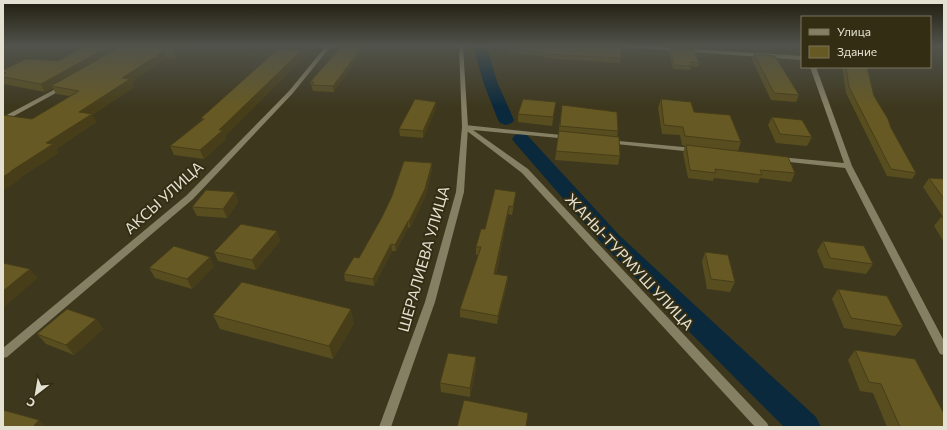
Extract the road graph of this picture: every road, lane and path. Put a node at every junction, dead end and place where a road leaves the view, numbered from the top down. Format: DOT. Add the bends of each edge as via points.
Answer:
graph roads {
  1 [pos="312,66"];
  2 [pos="462,66"];
  3 [pos="813,68"];
  4 [pos="66,85"];
  5 [pos="3,120"];
  6 [pos="465,127"];
  7 [pos="574,138"];
  8 [pos="598,140"];
  9 [pos="700,151"];
  10 [pos="770,158"];
  11 [pos="848,166"];
  12 [pos="944,351"];
  13 [pos="3,354"];
  14 [pos="385,427"];
  15 [pos="763,427"];
  1 -- 13 [label="street, АКСЫ УЛИЦА" via="291,92 190,197"];
  2 -- 6 [label="street, ШЕРАЛИЕВА УЛИЦА"];
  3 -- 11 [label="street"];
  4 -- 5 [label="street"];
  6 -- 7 [label="street"];
  6 -- 14 [label="street, ШЕРАЛИЕВА УЛИЦА" via="460,192 430,302"];
  6 -- 15 [label="street, ЖАНЫ-ТУРМУШ УЛИЦА" via="525,171"];
  8 -- 9 [label="street"];
  10 -- 11 [label="street"];
  11 -- 12 [label="street"];
}
